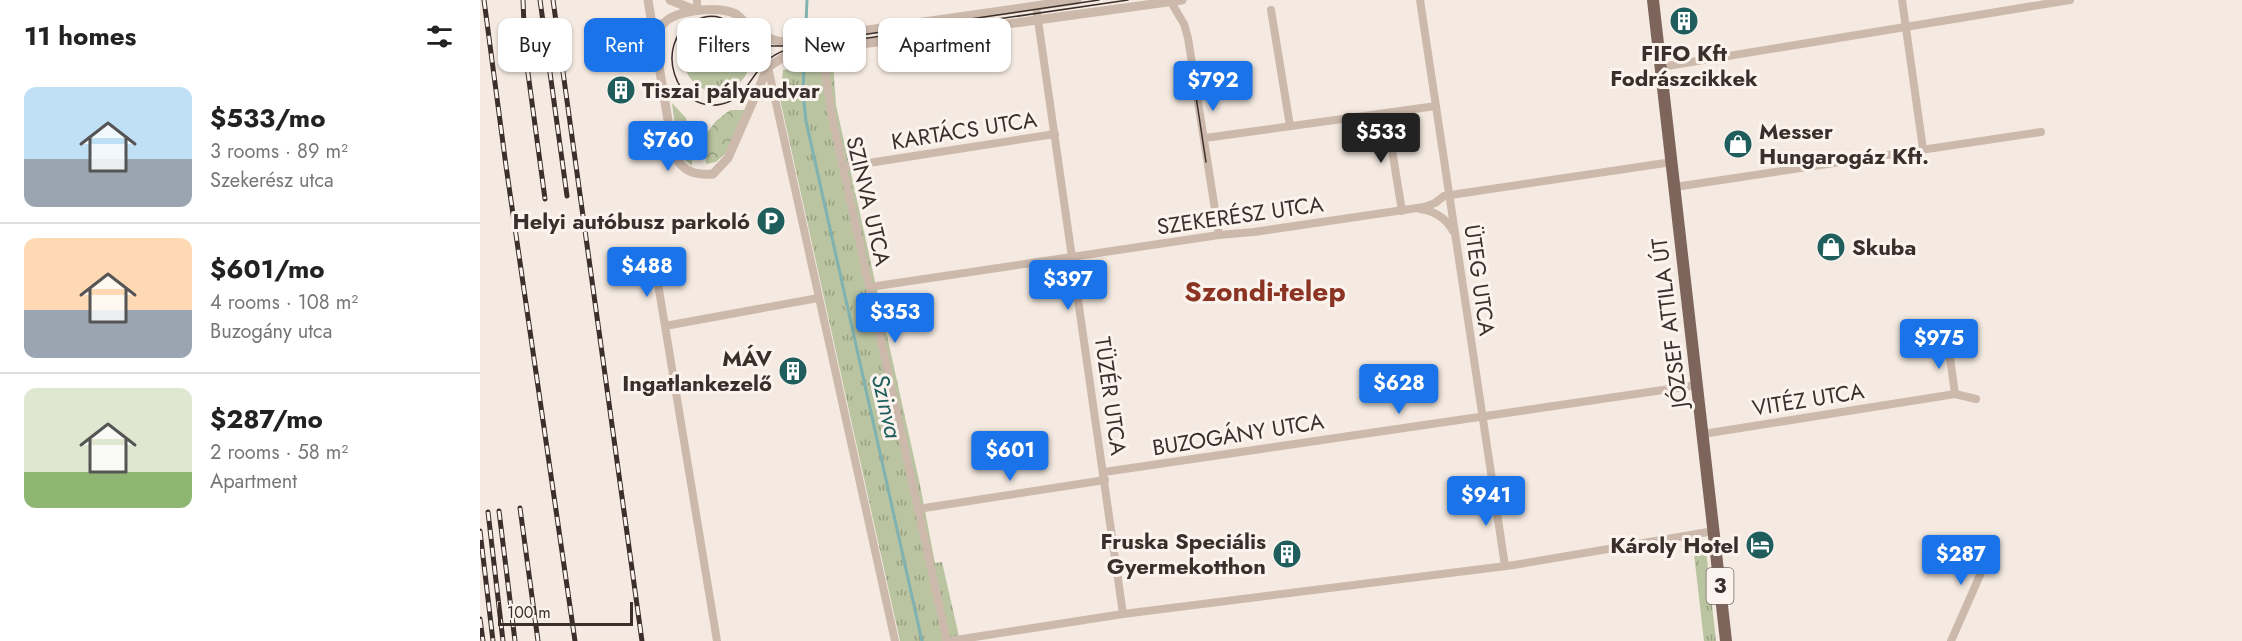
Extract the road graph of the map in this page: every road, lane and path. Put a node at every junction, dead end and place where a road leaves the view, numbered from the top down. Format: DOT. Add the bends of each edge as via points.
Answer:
graph roads {
  1 [pos="648,0"];
  2 [pos="670,0"];
  3 [pos="697,0"];
  4 [pos="1077,0"];
  5 [pos="1182,0"];
  6 [pos="1420,0"];
  7 [pos="1653,0"];
  8 [pos="1902,0"];
  9 [pos="2070,0"];
  10 [pos="1171,2"];
  11 [pos="1036,6"];
  12 [pos="1271,10"];
  13 [pos="697,11"];
  14 [pos="651,18"];
  15 [pos="740,18"];
  16 [pos="1038,20"];
  17 [pos="665,22"];
  18 [pos="1905,27"];
  19 [pos="866,30"];
  20 [pos="866,44"];
  21 [pos="1661,67"];
  22 [pos="659,72"];
  23 [pos="766,72"];
  24 [pos="769,72"];
  25 [pos="827,72"];
  26 [pos="1436,106"];
  27 [pos="1386,113"];
  28 [pos="1290,126"];
  29 [pos="2041,132"];
  30 [pos="1055,134"];
  31 [pos="1205,138"];
  32 [pos="1923,149"];
  33 [pos="1672,162"];
  34 [pos="843,167"];
  35 [pos="1675,187"];
  36 [pos="1450,195"];
  37 [pos="1412,209"];
  38 [pos="1401,211"];
  39 [pos="1219,235"];
  40 [pos="1456,241"];
  41 [pos="1073,256"];
  42 [pos="655,266"];
  43 [pos="870,287"];
  44 [pos="818,298"];
  45 [pos="665,326"];
  46 [pos="1948,343"];
  47 [pos="1697,385"];
  48 [pos="1955,394"];
  49 [pos="1976,399"];
  50 [pos="1482,415"];
  51 [pos="1703,434"];
  52 [pos="1105,476"];
  53 [pos="918,509"];
  54 [pos="1714,531"];
  55 [pos="1995,541"];
  56 [pos="1505,566"];
  57 [pos="1123,614"];
  58 [pos="717,641"];
  59 [pos="895,641"];
  60 [pos="948,641"];
  61 [pos="1726,641"];
  62 [pos="1951,641"];
  1 -- 14 [label="street"];
  2 -- 13 [label="street"];
  3 -- 13 [label="street"];
  4 -- 11 [label="street"];
  5 -- 10 [label="street"];
  6 -- 26 [label="street, ÜTEG UTCA"];
  7 -- 21 [label="main road, JÓZSEF ATTILA ÚT / 3"];
  8 -- 18 [label="street"];
  9 -- 18 [label="street"];
  10 -- 16 [label="street"];
  10 -- 31 [label="street" via="1188,38"];
  11 -- 16 [label="street, TÜZÉR UTCA"];
  11 -- 19 [label="street"];
  12 -- 28 [label="street"];
  13 -- 15 [label="street" via="716,10"];
  13 -- 17 [label="street"];
  16 -- 20 [label="street"];
  16 -- 30 [label="street, TÜZÉR UTCA"];
  18 -- 21 [label="street"];
  18 -- 32 [label="street"];
  21 -- 33 [label="main road, JÓZSEF ATTILA ÚT / 3"];
  22 -- 23 [label="street" via="675,159 686,170 700,175 713,174 728,158"];
  24 -- 44 [label="street"];
  25 -- 34 [label="street, SZINVA UTCA" via="829,101"];
  26 -- 27 [label="street"];
  26 -- 36 [label="street, ÜTEG UTCA"];
  27 -- 28 [label="street"];
  27 -- 38 [label="street"];
  28 -- 31 [label="street"];
  29 -- 32 [label="street"];
  30 -- 34 [label="street, KARTÁCS UTCA"];
  30 -- 41 [label="street, TÜZÉR UTCA"];
  31 -- 39 [label="street"];
  32 -- 35 [label="street"];
  33 -- 35 [label="main road, JÓZSEF ATTILA ÚT / 3"];
  33 -- 36 [label="street, SZEKERÉSZ UTCA"];
  34 -- 43 [label="street, SZINVA UTCA"];
  35 -- 47 [label="main road, JÓZSEF ATTILA ÚT / 3"];
  36 -- 37 [label="street, SZEKERÉSZ UTCA" via="1431,206"];
  36 -- 40 [label="street, ÜTEG UTCA"];
  37 -- 38 [label="street, SZEKERÉSZ UTCA"];
  37 -- 40 [label="street, SZEKERÉSZ UTCA" via="1442,218"];
  38 -- 39 [label="street, SZEKERÉSZ UTCA"];
  39 -- 41 [label="street, SZEKERÉSZ UTCA"];
  40 -- 50 [label="street, ÜTEG UTCA"];
  41 -- 43 [label="street, SZEKERÉSZ UTCA"];
  41 -- 52 [label="street, TÜZÉR UTCA"];
  42 -- 45 [label="street"];
  43 -- 53 [label="street, SZINVA UTCA"];
  44 -- 45 [label="street"];
  44 -- 59 [label="street"];
  45 -- 58 [label="street"];
  46 -- 48 [label="street"];
  47 -- 50 [label="street, BUZOGÁNY UTCA"];
  47 -- 51 [label="main road, JÓZSEF ATTILA ÚT / 3"];
  48 -- 49 [label="street, VITÉZ UTCA"];
  48 -- 51 [label="street, VITÉZ UTCA"];
  50 -- 52 [label="street, BUZOGÁNY UTCA"];
  50 -- 56 [label="street, ÜTEG UTCA"];
  51 -- 54 [label="main road, JÓZSEF ATTILA ÚT / 3"];
  52 -- 53 [label="street, BUZOGÁNY UTCA"];
  52 -- 57 [label="street, TÜZÉR UTCA"];
  53 -- 60 [label="street, SZINVA UTCA"];
  54 -- 56 [label="street"];
  54 -- 61 [label="main road, JÓZSEF ATTILA ÚT / 3"];
  55 -- 62 [label="street"];
  56 -- 57 [label="street"];
  57 -- 60 [label="street"];
}
